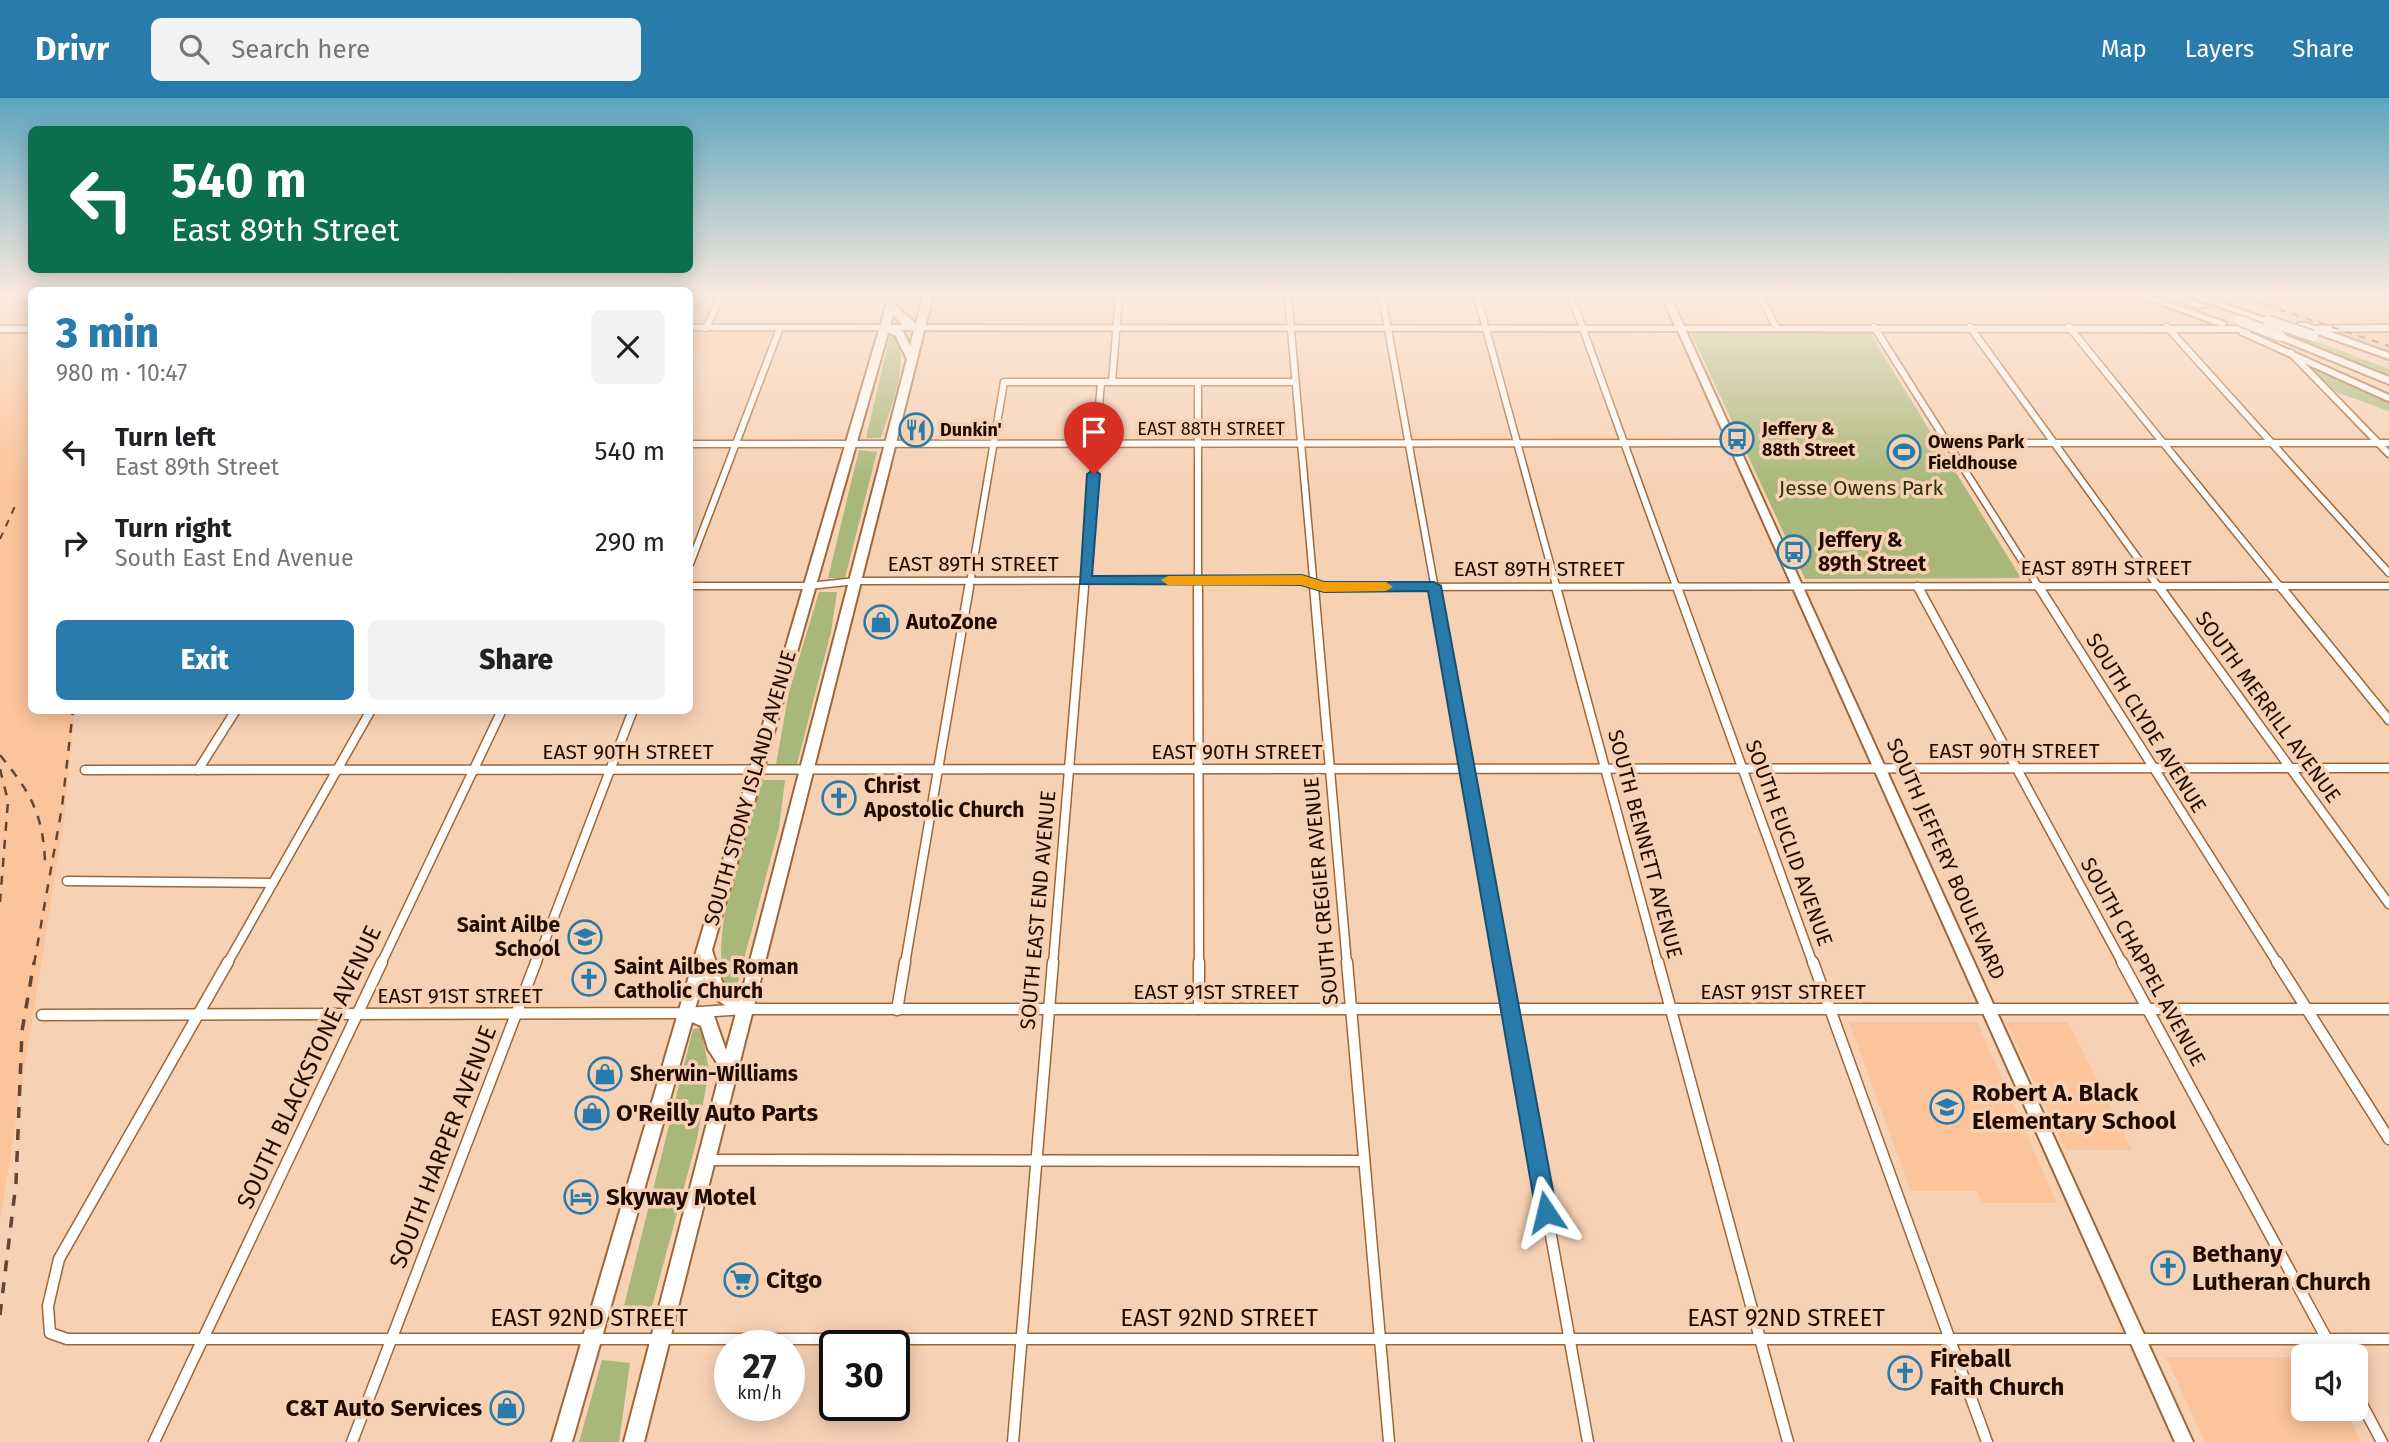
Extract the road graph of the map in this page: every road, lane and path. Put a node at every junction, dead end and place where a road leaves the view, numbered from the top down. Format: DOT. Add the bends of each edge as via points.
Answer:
graph roads {
  1 [pos="768,359"];
  2 [pos="875,359"];
  3 [pos="911,359"];
  4 [pos="1114,359"];
  5 [pos="1293,359"];
  6 [pos="1393,359"];
  7 [pos="1494,359"];
  8 [pos="1593,359"];
  9 [pos="1693,359"];
  10 [pos="1894,359"];
  11 [pos="1993,359"];
  12 [pos="2095,359"];
  13 [pos="2195,359"];
  14 [pos="2297,359"];
  15 [pos="2305,359"];
  16 [pos="2334,359"];
  17 [pos="2384,380"];
  18 [pos="1101,382"];
  19 [pos="1112,382"];
  20 [pos="1198,382"];
  21 [pos="1295,382"];
  22 [pos="2389,398"];
  23 [pos="693,443"];
  24 [pos="736,443"];
  25 [pos="1096,443"];
  26 [pos="1198,443"];
  27 [pos="1301,443"];
  28 [pos="1408,443"];
  29 [pos="1517,443"];
  30 [pos="1624,443"];
  31 [pos="1732,443"];
  32 [pos="1948,443"];
  33 [pos="2054,443"];
  34 [pos="2163,443"];
  35 [pos="2271,443"];
  36 [pos="2378,443"];
  37 [pos="2389,443"];
  38 [pos="849,444"];
  39 [pos="889,444"];
  40 [pos="993,444"];
  41 [pos="2389,454"];
  42 [pos="693,557"];
  43 [pos="2389,572"];
  44 [pos="1199,580"];
  45 [pos="856,581"];
  46 [pos="970,581"];
  47 [pos="1085,581"];
  48 [pos="1314,583"];
  49 [pos="693,586"];
  50 [pos="809,586"];
  51 [pos="1434,586"];
  52 [pos="1677,586"];
  53 [pos="1797,586"];
  54 [pos="1917,586"];
  55 [pos="2038,586"];
  56 [pos="2158,586"];
  57 [pos="2280,586"];
  58 [pos="2389,586"];
  59 [pos="1556,587"];
  60 [pos="233,714"];
  61 [pos="368,714"];
  62 [pos="500,714"];
  63 [pos="632,714"];
  64 [pos="2389,720"];
  65 [pos="1880,768"];
  66 [pos="2016,768"];
  67 [pos="2154,768"];
  68 [pos="2290,768"];
  69 [pos="2389,768"];
  70 [pos="611,769"];
  71 [pos="755,769"];
  72 [pos="806,769"];
  73 [pos="938,769"];
  74 [pos="1069,769"];
  75 [pos="1199,769"];
  76 [pos="1330,769"];
  77 [pos="1467,769"];
  78 [pos="1605,769"];
  79 [pos="1742,769"];
  80 [pos="85,770"];
  81 [pos="198,770"];
  82 [pos="337,770"];
  83 [pos="474,770"];
  84 [pos="67,881"];
  85 [pos="273,883"];
  86 [pos="2389,904"];
  87 [pos="705,946"];
  88 [pos="745,1009"];
  89 [pos="1049,1009"];
  90 [pos="1199,1009"];
  91 [pos="1351,1009"];
  92 [pos="1510,1009"];
  93 [pos="1670,1009"];
  94 [pos="1829,1009"];
  95 [pos="1988,1009"];
  96 [pos="2147,1009"];
  97 [pos="2306,1009"];
  98 [pos="2389,1009"];
  99 [pos="897,1010"];
  100 [pos="685,1013"];
  101 [pos="198,1014"];
  102 [pos="357,1014"];
  103 [pos="517,1014"];
  104 [pos="42,1015"];
  105 [pos="730,1068"];
  106 [pos="2389,1139"];
  107 [pos="706,1160"];
  108 [pos="1036,1161"];
  109 [pos="1364,1161"];
  110 [pos="202,1339"];
  111 [pos="391,1339"];
  112 [pos="592,1339"];
  113 [pos="660,1339"];
  114 [pos="1021,1339"];
  115 [pos="1380,1339"];
  116 [pos="1569,1339"];
  117 [pos="1760,1339"];
  118 [pos="1950,1339"];
  119 [pos="2138,1339"];
  120 [pos="2326,1339"];
  121 [pos="2389,1339"];
  122 [pos="2329,1344"];
  123 [pos="2368,1416"];
  124 [pos="154,1442"];
  125 [pos="352,1442"];
  126 [pos="562,1442"];
  127 [pos="634,1442"];
  128 [pos="1013,1442"];
  129 [pos="1389,1442"];
  130 [pos="1588,1442"];
  131 [pos="1788,1442"];
  132 [pos="1987,1442"];
  133 [pos="2184,1442"];
  134 [pos="2382,1442"];
  1 -- 24 [label="street"];
  2 -- 38 [label="highway, SOUTH STONY ISLAND AVENUE"];
  3 -- 39 [label="highway"];
  4 -- 19 [label="street"];
  5 -- 21 [label="street, SOUTH CREGIER AVENUE"];
  6 -- 28 [label="street"];
  7 -- 29 [label="street, SOUTH BENNETT AVENUE"];
  8 -- 30 [label="street, SOUTH EUCLID AVENUE"];
  9 -- 31 [label="main road, SOUTH JEFFERY BOULEVARD"];
  10 -- 32 [label="street, SOUTH CLYDE AVENUE"];
  11 -- 33 [label="street, SOUTH MERRILL AVENUE"];
  12 -- 34 [label="street"];
  13 -- 35 [label="street"];
  14 -- 36 [label="street"];
  15 -- 22 [label="main road"];
  16 -- 17 [label="highway, bridge"];
  18 -- 19 [label="street"];
  18 -- 25 [label="street, SOUTH EAST END AVENUE"];
  18 -- 40 [label="street" via="1004,382"];
  19 -- 20 [label="street"];
  20 -- 21 [label="street"];
  20 -- 26 [label="street"];
  21 -- 27 [label="street, SOUTH CREGIER AVENUE"];
  23 -- 24 [label="street, EAST 88TH STREET"];
  24 -- 38 [label="street, EAST 88TH STREET"];
  24 -- 42 [label="street"];
  25 -- 26 [label="street, EAST 88TH STREET"];
  25 -- 40 [label="street, EAST 88TH STREET"];
  25 -- 47 [label="street, SOUTH EAST END AVENUE"];
  26 -- 27 [label="street, EAST 88TH STREET"];
  26 -- 44 [label="street"];
  27 -- 28 [label="street, EAST 88TH STREET"];
  27 -- 48 [label="street, SOUTH CREGIER AVENUE"];
  28 -- 29 [label="street, EAST 88TH STREET"];
  28 -- 51 [label="street"];
  29 -- 30 [label="street, EAST 88TH STREET"];
  29 -- 59 [label="street, SOUTH BENNETT AVENUE"];
  30 -- 31 [label="street, EAST 88TH STREET"];
  30 -- 52 [label="street, SOUTH EUCLID AVENUE"];
  31 -- 53 [label="main road, SOUTH JEFFERY BOULEVARD"];
  32 -- 33 [label="street"];
  32 -- 55 [label="street, SOUTH CLYDE AVENUE"];
  33 -- 34 [label="street"];
  33 -- 56 [label="street, SOUTH MERRILL AVENUE"];
  34 -- 35 [label="street"];
  34 -- 57 [label="street"];
  35 -- 36 [label="street"];
  35 -- 43 [label="street"];
  36 -- 37 [label="street"];
  36 -- 41 [label="street"];
  38 -- 39 [label="street, EAST 88TH STREET"];
  38 -- 50 [label="highway, SOUTH STONY ISLAND AVENUE"];
  39 -- 40 [label="street, EAST 88TH STREET"];
  39 -- 45 [label="highway"];
  40 -- 46 [label="street"];
  44 -- 47 [label="street, EAST 89TH STREET"];
  44 -- 48 [label="street, EAST 89TH STREET"];
  44 -- 75 [label="street"];
  45 -- 46 [label="street, EAST 89TH STREET"];
  45 -- 50 [label="street, EAST 89TH STREET"];
  45 -- 72 [label="highway"];
  46 -- 47 [label="street, EAST 89TH STREET"];
  46 -- 73 [label="street"];
  47 -- 74 [label="street, SOUTH EAST END AVENUE"];
  48 -- 51 [label="street, EAST 89TH STREET" via="1324,587"];
  48 -- 76 [label="street, SOUTH CREGIER AVENUE"];
  49 -- 50 [label="street, EAST 89TH STREET"];
  50 -- 71 [label="highway, SOUTH STONY ISLAND AVENUE"];
  51 -- 59 [label="street, EAST 89TH STREET"];
  51 -- 77 [label="street"];
  52 -- 53 [label="street, EAST 89TH STREET"];
  52 -- 59 [label="street, EAST 89TH STREET"];
  52 -- 79 [label="street, SOUTH EUCLID AVENUE"];
  53 -- 54 [label="street, EAST 89TH STREET"];
  53 -- 65 [label="main road, SOUTH JEFFERY BOULEVARD"];
  54 -- 55 [label="street, EAST 89TH STREET"];
  54 -- 66 [label="street, SOUTH CHAPPEL AVENUE"];
  55 -- 56 [label="street, EAST 89TH STREET"];
  55 -- 67 [label="street, SOUTH CLYDE AVENUE"];
  56 -- 57 [label="street, EAST 89TH STREET"];
  56 -- 68 [label="street, SOUTH MERRILL AVENUE"];
  57 -- 58 [label="street, EAST 89TH STREET"];
  57 -- 64 [label="street"];
  59 -- 78 [label="street, SOUTH BENNETT AVENUE"];
  60 -- 81 [label="street"];
  61 -- 82 [label="street"];
  62 -- 83 [label="street, SOUTH BLACKSTONE AVENUE"];
  63 -- 70 [label="street, SOUTH HARPER AVENUE"];
  65 -- 66 [label="street, EAST 90TH STREET"];
  65 -- 79 [label="street, EAST 90TH STREET"];
  65 -- 95 [label="main road, SOUTH JEFFERY BOULEVARD"];
  66 -- 67 [label="street, EAST 90TH STREET"];
  66 -- 96 [label="street, SOUTH CHAPPEL AVENUE"];
  67 -- 68 [label="street, EAST 90TH STREET"];
  67 -- 97 [label="street, SOUTH CLYDE AVENUE"];
  68 -- 69 [label="street, EAST 90TH STREET"];
  68 -- 86 [label="street, SOUTH MERRILL AVENUE"];
  70 -- 71 [label="street, EAST 90TH STREET"];
  70 -- 83 [label="street, EAST 90TH STREET"];
  70 -- 103 [label="street, SOUTH HARPER AVENUE"];
  71 -- 72 [label="street, EAST 90TH STREET"];
  71 -- 87 [label="highway, SOUTH STONY ISLAND AVENUE"];
  72 -- 73 [label="street, EAST 90TH STREET"];
  72 -- 88 [label="highway"];
  73 -- 74 [label="street, EAST 90TH STREET"];
  73 -- 99 [label="street"];
  74 -- 75 [label="street, EAST 90TH STREET"];
  74 -- 89 [label="street, SOUTH EAST END AVENUE"];
  75 -- 76 [label="street, EAST 90TH STREET"];
  75 -- 90 [label="street"];
  76 -- 77 [label="street, EAST 90TH STREET"];
  76 -- 91 [label="street, SOUTH CREGIER AVENUE"];
  77 -- 78 [label="street, EAST 90TH STREET"];
  77 -- 92 [label="street"];
  78 -- 79 [label="street, EAST 90TH STREET"];
  78 -- 93 [label="street, SOUTH BENNETT AVENUE"];
  79 -- 94 [label="street, SOUTH EUCLID AVENUE"];
  80 -- 81 [label="street, EAST 90TH STREET"];
  81 -- 82 [label="street, EAST 90TH STREET"];
  82 -- 83 [label="street, EAST 90TH STREET"];
  82 -- 85 [label="street"];
  83 -- 102 [label="street, SOUTH BLACKSTONE AVENUE"];
  84 -- 85 [label="street"];
  85 -- 101 [label="street"];
  87 -- 88 [label="highway" via="709,972 719,992 735,1007"];
  87 -- 100 [label="highway, SOUTH STONY ISLAND AVENUE"];
  88 -- 99 [label="street, EAST 91ST STREET"];
  88 -- 100 [label="street, EAST 91ST STREET"];
  88 -- 105 [label="highway"];
  89 -- 90 [label="street, EAST 91ST STREET"];
  89 -- 99 [label="street, EAST 91ST STREET"];
  89 -- 108 [label="street, SOUTH EAST END AVENUE"];
  90 -- 91 [label="street, EAST 91ST STREET"];
  91 -- 92 [label="street, EAST 91ST STREET"];
  91 -- 109 [label="street, SOUTH CREGIER AVENUE"];
  92 -- 93 [label="street, EAST 91ST STREET"];
  92 -- 116 [label="street"];
  93 -- 94 [label="street, EAST 91ST STREET"];
  93 -- 117 [label="street, SOUTH BENNETT AVENUE"];
  94 -- 95 [label="street, EAST 91ST STREET"];
  94 -- 118 [label="street, SOUTH EUCLID AVENUE"];
  95 -- 96 [label="street, EAST 91ST STREET"];
  95 -- 119 [label="main road, SOUTH JEFFERY BOULEVARD"];
  96 -- 97 [label="street, EAST 91ST STREET"];
  96 -- 120 [label="street, SOUTH CHAPPEL AVENUE"];
  97 -- 98 [label="street, EAST 91ST STREET"];
  97 -- 106 [label="street, SOUTH CLYDE AVENUE"];
  100 -- 103 [label="street, EAST 91ST STREET"];
  100 -- 105 [label="highway" via="708,1021 716,1049"];
  100 -- 112 [label="highway, SOUTH STONY ISLAND AVENUE"];
  101 -- 102 [label="street, EAST 91ST STREET"];
  101 -- 104 [label="street, EAST 91ST STREET"];
  101 -- 110 [label="street, EAST 92ND STREET" via="59,1259 47,1323 50,1333 68,1339"];
  102 -- 103 [label="street, EAST 91ST STREET"];
  102 -- 110 [label="street, SOUTH BLACKSTONE AVENUE"];
  103 -- 111 [label="street, SOUTH HARPER AVENUE"];
  105 -- 107 [label="highway"];
  107 -- 108 [label="street"];
  107 -- 113 [label="highway"];
  108 -- 109 [label="street"];
  108 -- 114 [label="street, SOUTH EAST END AVENUE"];
  109 -- 115 [label="street, SOUTH CREGIER AVENUE"];
  110 -- 111 [label="street, EAST 92ND STREET"];
  110 -- 124 [label="street, SOUTH BLACKSTONE AVENUE"];
  111 -- 112 [label="street, EAST 92ND STREET"];
  111 -- 125 [label="street, SOUTH HARPER AVENUE"];
  112 -- 113 [label="street, EAST 92ND STREET"];
  112 -- 126 [label="highway, SOUTH STONY ISLAND AVENUE"];
  113 -- 114 [label="street, EAST 92ND STREET"];
  113 -- 127 [label="highway"];
  114 -- 115 [label="street, EAST 92ND STREET"];
  114 -- 128 [label="street, SOUTH EAST END AVENUE"];
  115 -- 116 [label="street, EAST 92ND STREET"];
  115 -- 129 [label="street, SOUTH CREGIER AVENUE"];
  116 -- 117 [label="street, EAST 92ND STREET"];
  116 -- 130 [label="street"];
  117 -- 118 [label="street, EAST 92ND STREET"];
  117 -- 131 [label="street, SOUTH BENNETT AVENUE"];
  118 -- 119 [label="street, EAST 92ND STREET"];
  118 -- 132 [label="street, SOUTH EUCLID AVENUE"];
  119 -- 120 [label="street, EAST 92ND STREET"];
  119 -- 133 [label="main road, SOUTH JEFFERY BOULEVARD"];
  120 -- 121 [label="street, EAST 92ND STREET"];
  120 -- 122 [label="street, SOUTH CHAPPEL AVENUE"];
  123 -- 134 [label="street"];
}
